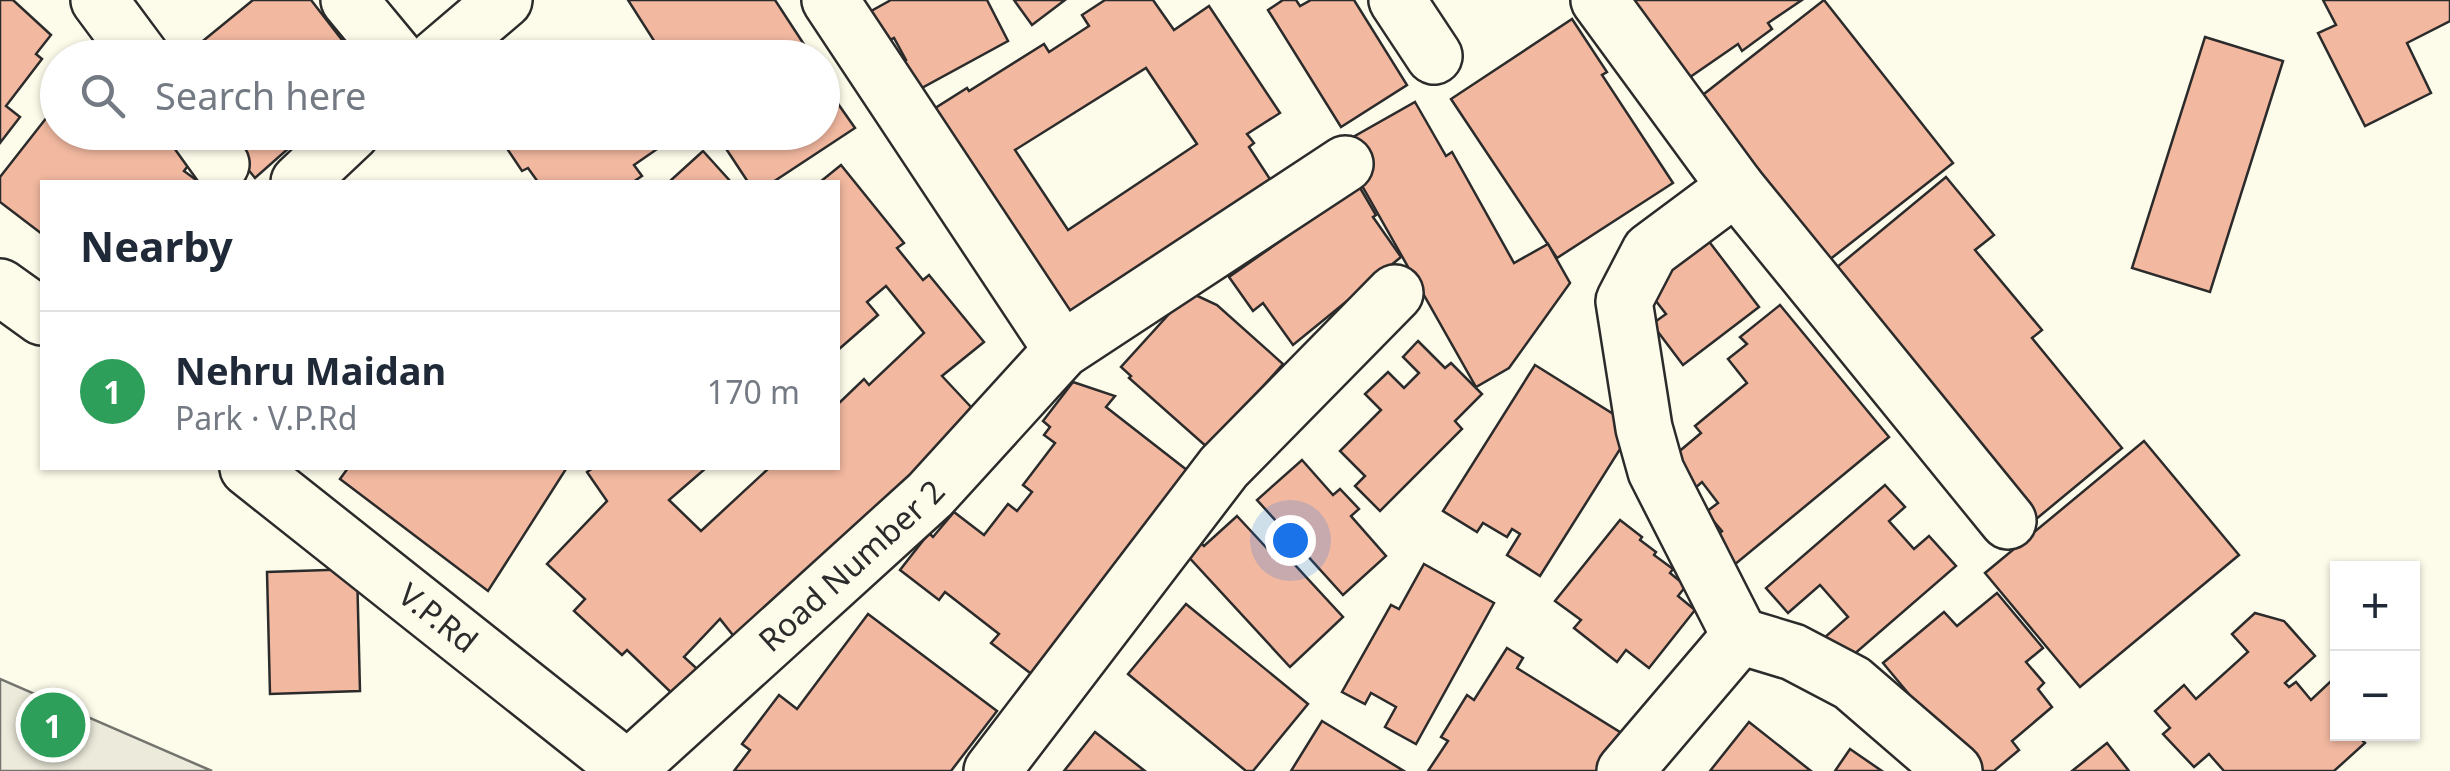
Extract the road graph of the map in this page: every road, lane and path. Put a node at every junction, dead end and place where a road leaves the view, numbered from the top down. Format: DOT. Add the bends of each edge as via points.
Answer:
graph roads {
  1 [pos="99,0"];
  2 [pos="349,0"];
  3 [pos="504,0"];
  4 [pos="830,0"];
  5 [pos="1397,0"];
  6 [pos="1599,0"];
  7 [pos="129,40"];
  8 [pos="382,40"];
  9 [pos="457,40"];
  10 [pos="1434,56"];
  11 [pos="333,150"];
  12 [pos="1345,164"];
  13 [pos="300,180"];
  14 [pos="1736,187"];
  15 [pos="0,288"];
  16 [pos="1395,292"];
  17 [pos="40,316"];
  18 [pos="1062,350"];
  19 [pos="251,470"];
  20 [pos="2008,521"];
  21 [pos="1740,636"];
  22 [pos="628,771"];
  23 [pos="992,771"];
  24 [pos="1626,771"];
  25 [pos="1954,771"];
  1 -- 7 [label="street"];
  2 -- 8 [label="street"];
  3 -- 9 [label="street"];
  4 -- 18 [label="street"];
  5 -- 10 [label="street"];
  6 -- 14 [label="street"];
  11 -- 13 [label="street"];
  12 -- 18 [label="street, Road Number 2"];
  14 -- 20 [label="street"];
  14 -- 21 [label="street" via="1650,251 1624,301 1656,470"];
  15 -- 17 [label="street"];
  16 -- 23 [label="street" via="1224,466"];
  18 -- 22 [label="street, Road Number 2" via="930,495"];
  19 -- 22 [label="street, V.P.Rd"];
  21 -- 24 [label="street"];
  21 -- 25 [label="street" via="1793,652 1852,683"];
}
